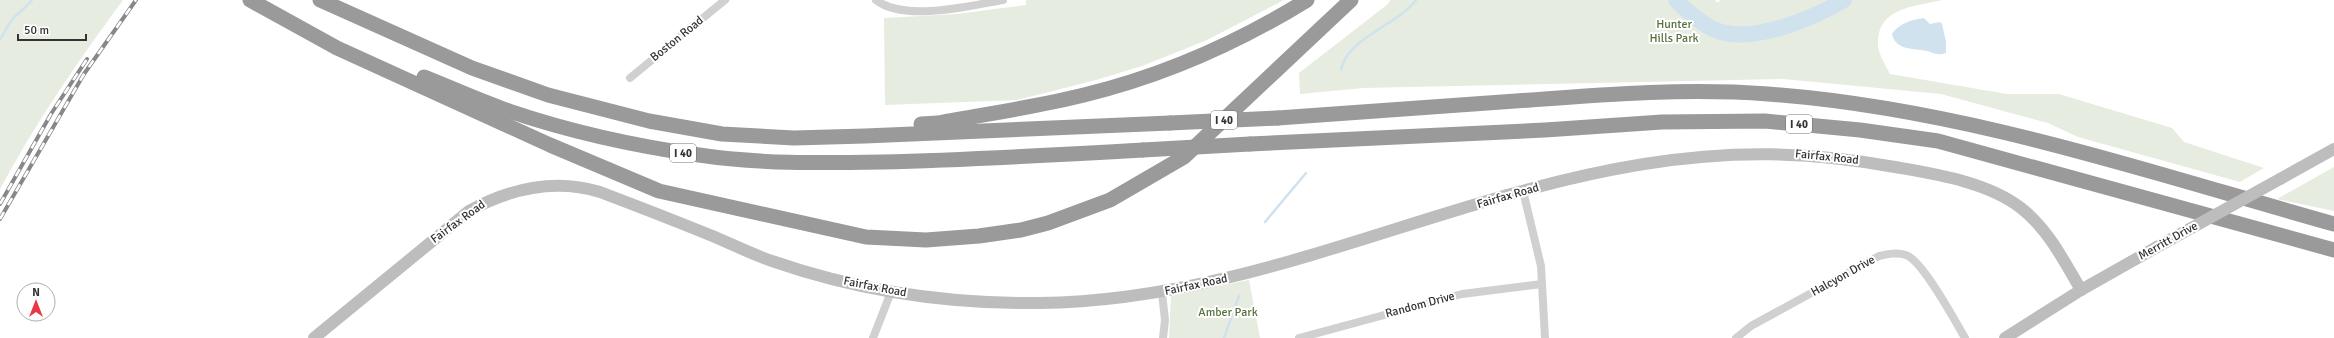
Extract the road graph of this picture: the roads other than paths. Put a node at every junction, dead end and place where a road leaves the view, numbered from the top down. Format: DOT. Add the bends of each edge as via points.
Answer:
graph roads {
  1 [pos="251,0"];
  2 [pos="320,0"];
  3 [pos="725,0"];
  4 [pos="876,0"];
  5 [pos="1004,0"];
  6 [pos="1307,0"];
  7 [pos="1351,0"];
  8 [pos="630,78"];
  9 [pos="794,138"];
  10 [pos="2334,149"];
  11 [pos="1523,191"];
  12 [pos="2334,224"];
  13 [pos="2334,250"];
  14 [pos="1542,284"];
  15 [pos="2081,290"];
  16 [pos="891,292"];
  17 [pos="1162,293"];
  18 [pos="314,338"];
  19 [pos="873,338"];
  20 [pos="1163,338"];
  21 [pos="1299,338"];
  22 [pos="1546,338"];
  23 [pos="1736,338"];
  24 [pos="1965,338"];
  25 [pos="2005,338"];
  1 -- 7 [label="highway" via="337,48 550,145 659,191 866,237 926,240 1021,230 1110,200 1184,158"];
  1 -- 13 [label="highway, I 40, bridge" via="419,75 509,111 641,146 700,156 780,163 956,160 1677,121 1765,121 1852,129 1938,141"];
  2 -- 9 [label="highway, I 40" via="472,68 548,95 649,121 722,134"];
  3 -- 8 [label="street, Boston Road"];
  4 -- 5 [label="street" via="884,6 911,11"];
  6 -- 9 [label="highway" via="1278,18 1206,52 1156,73 1084,95 938,123 868,128"];
  9 -- 12 [label="highway, I 40, bridge" via="1278,118 1635,92 1714,91 1824,99 1967,123"];
  10 -- 15 [label="street, Merritt Drive, bridge"];
  11 -- 14 [label="street" via="1541,266"];
  11 -- 15 [label="street, Fairfax Road" via="1616,169 1698,157 1771,152 1857,160 1914,170 1967,183 2011,200 2046,232"];
  11 -- 17 [label="street, Fairfax Road" via="1270,268"];
  14 -- 21 [label="street, Random Drive" via="1462,294"];
  14 -- 22 [label="street"];
  15 -- 25 [label="street, Merritt Drive"];
  16 -- 17 [label="street, Fairfax Road" via="962,300 1039,303"];
  16 -- 18 [label="street, Fairfax Road" via="773,262 684,224 581,186 535,186 490,199 469,211"];
  16 -- 19 [label="street"];
  17 -- 20 [label="street" via="1165,320"];
  23 -- 24 [label="street, Halcyon Drive" via="1751,326 1879,256 1894,253 1907,255 1920,266"];
}
